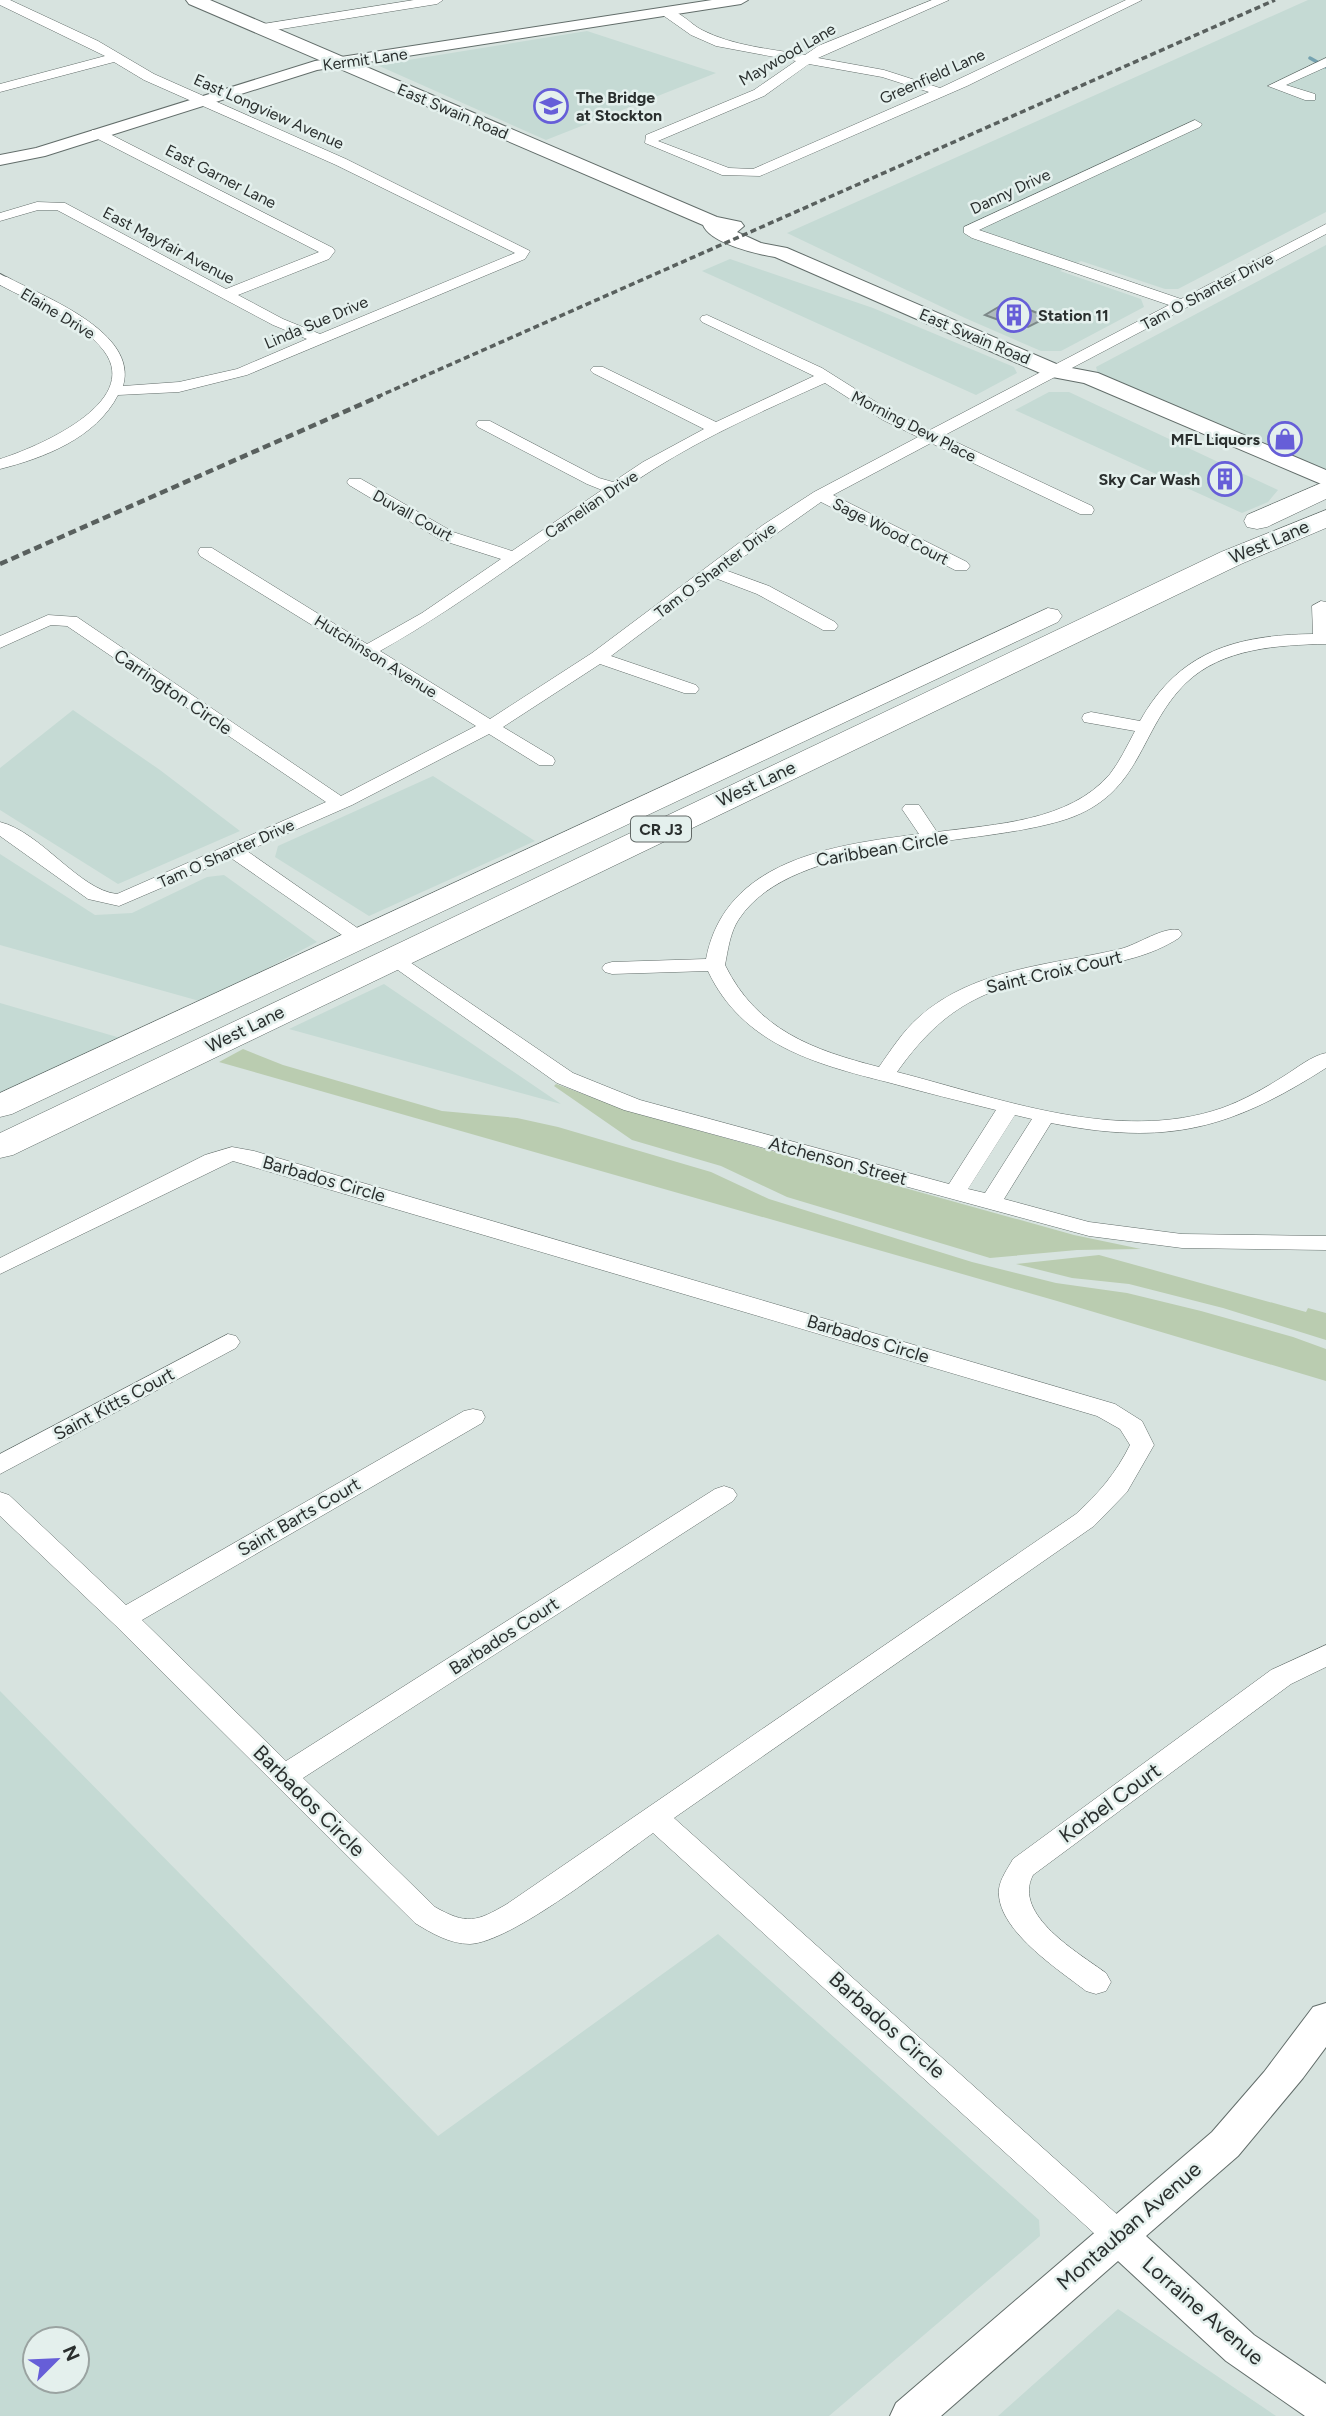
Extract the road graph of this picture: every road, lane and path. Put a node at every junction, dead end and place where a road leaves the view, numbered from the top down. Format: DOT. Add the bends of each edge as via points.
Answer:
graph roads {
  1 [pos="0,0"];
  2 [pos="195,0"];
  3 [pos="437,0"];
  4 [pos="741,0"];
  5 [pos="943,0"];
  6 [pos="1136,0"];
  7 [pos="668,13"];
  8 [pos="263,28"];
  9 [pos="117,57"];
  10 [pos="807,60"];
  11 [pos="1326,62"];
  12 [pos="342,63"];
  13 [pos="0,88"];
  14 [pos="942,92"];
  15 [pos="1310,97"];
  16 [pos="204,100"];
  17 [pos="1195,124"];
  18 [pos="97,134"];
  19 [pos="0,160"];
  20 [pos="740,174"];
  21 [pos="0,217"];
  22 [pos="1326,228"];
  23 [pos="523,252"];
  24 [pos="1,280"];
  25 [pos="226,294"];
  26 [pos="1182,304"];
  27 [pos="707,319"];
  28 [pos="319,339"];
  29 [pos="598,370"];
  30 [pos="1055,371"];
  31 [pos="825,377"];
  32 [pos="113,391"];
  33 [pos="484,424"];
  34 [pos="715,428"];
  35 [pos="930,436"];
  36 [pos="0,464"];
  37 [pos="355,482"];
  38 [pos="614,488"];
  39 [pos="820,495"];
  40 [pos="1324,496"];
  41 [pos="1086,510"];
  42 [pos="206,552"];
  43 [pos="513,557"];
  44 [pos="961,566"];
  45 [pos="712,570"];
  46 [pos="1321,606"];
  47 [pos="829,626"];
  48 [pos="1324,639"];
  49 [pos="0,643"];
  50 [pos="369,650"];
  51 [pos="598,657"];
  52 [pos="690,689"];
  53 [pos="1091,718"];
  54 [pos="489,727"];
  55 [pos="1147,728"];
  56 [pos="546,761"];
  57 [pos="339,803"];
  58 [pos="912,809"];
  59 [pos="0,828"];
  60 [pos="932,839"];
  61 [pos="232,850"];
  62 [pos="1172,934"];
  63 [pos="359,938"];
  64 [pos="391,958"];
  65 [pos="715,965"];
  66 [pos="612,968"];
  67 [pos="1326,1059"];
  68 [pos="884,1075"];
  69 [pos="0,1106"];
  70 [pos="1009,1107"];
  71 [pos="1045,1116"];
  72 [pos="0,1147"];
  73 [pos="954,1193"];
  74 [pos="990,1203"];
  75 [pos="1326,1243"];
  76 [pos="0,1267"];
  77 [pos="228,1342"];
  78 [pos="474,1416"];
  79 [pos="0,1465"];
  80 [pos="724,1495"];
  81 [pos="0,1502"];
  82 [pos="124,1618"];
  83 [pos="1326,1655"];
  84 [pos="284,1776"];
  85 [pos="654,1817"];
  86 [pos="1096,1982"];
  87 [pos="1326,2018"];
  88 [pos="1118,2235"];
  89 [pos="1326,2407"];
  90 [pos="911,2416"];
  1 -- 9 [label="street, East Longview Avenue"];
  2 -- 8 [label="main road, East Swain Road"];
  3 -- 8 [label="street"];
  4 -- 7 [label="street, Kermit Lane"];
  5 -- 10 [label="street, Maywood Lane" via="838,42"];
  6 -- 14 [label="street, Greenfield Lane"];
  7 -- 10 [label="street" via="720,43"];
  7 -- 12 [label="street, Kermit Lane"];
  8 -- 12 [label="main road, East Swain Road"];
  9 -- 13 [label="street"];
  9 -- 16 [label="street, East Longview Avenue"];
  10 -- 14 [label="street" via="884,74"];
  10 -- 20 [label="street, Maywood Lane" via="759,93 651,141"];
  11 -- 15 [label="street" via="1273,86"];
  12 -- 16 [label="street, Kermit Lane" via="315,66"];
  12 -- 30 [label="main road, East Swain Road" via="712,222 714,229 735,239 780,252"];
  14 -- 20 [label="street, Greenfield Lane" via="761,171"];
  16 -- 18 [label="street, Kermit Lane"];
  16 -- 23 [label="street, East Longview Avenue"];
  17 -- 26 [label="street, Danny Drive" via="969,230"];
  18 -- 19 [label="street, Kermit Lane"];
  18 -- 25 [label="street, East Garner Lane" via="328,251"];
  21 -- 25 [label="street, East Mayfair Avenue" via="37,206 60,206"];
  22 -- 26 [label="street, Tam O Shanter Drive"];
  23 -- 28 [label="street, Linda Sue Drive"];
  24 -- 32 [label="street, Elaine Drive" via="107,344 117,360"];
  25 -- 28 [label="street, East Mayfair Avenue"];
  26 -- 30 [label="street, Tam O Shanter Drive"];
  27 -- 31 [label="street, Morning Dew Place"];
  28 -- 32 [label="street, Linda Sue Drive" via="212,381"];
  29 -- 34 [label="street"];
  30 -- 35 [label="street, Tam O Shanter Drive"];
  30 -- 40 [label="main road, East Swain Road" via="1070,384"];
  31 -- 34 [label="street, Carnelian Drive"];
  31 -- 35 [label="street, Morning Dew Place" via="864,403"];
  32 -- 36 [label="street" via="100,412 79,430"];
  33 -- 38 [label="street"];
  34 -- 38 [label="street, Carnelian Drive"];
  35 -- 39 [label="street, Tam O Shanter Drive"];
  35 -- 41 [label="street, Morning Dew Place"];
  37 -- 43 [label="street, Duvall Court" via="447,536"];
  38 -- 43 [label="street, Carnelian Drive"];
  39 -- 44 [label="street, Sage Wood Court"];
  39 -- 45 [label="street, Tam O Shanter Drive"];
  40 -- 63 [label="main road, West Lane / CR J3"];
  40 -- 64 [label="main road, West Lane / CR J3" via="1206,570"];
  42 -- 50 [label="street, Hutchinson Avenue"];
  43 -- 50 [label="street, Carnelian Drive" via="428,617"];
  45 -- 47 [label="street" via="763,590"];
  45 -- 51 [label="street, Tam O Shanter Drive"];
  46 -- 48 [label="street"];
  48 -- 55 [label="street, Caribbean Circle" via="1255,645 1209,660 1167,693"];
  49 -- 57 [label="street, Carrington Circle" via="48,620 71,621"];
  50 -- 54 [label="street, Hutchinson Avenue"];
  51 -- 52 [label="street"];
  51 -- 54 [label="street, Tam O Shanter Drive"];
  53 -- 55 [label="street"];
  54 -- 56 [label="street, Hutchinson Avenue"];
  54 -- 57 [label="street, Tam O Shanter Drive"];
  55 -- 60 [label="street, Caribbean Circle" via="1119,777 1086,803 1031,823"];
  57 -- 61 [label="street, Tam O Shanter Drive"];
  58 -- 60 [label="street"];
  59 -- 61 [label="street, Tam O Shanter Drive" via="101,898 128,897"];
  60 -- 65 [label="street, Caribbean Circle" via="834,855 772,878 731,915"];
  61 -- 63 [label="street"];
  62 -- 68 [label="street, Saint Croix Court" via="1130,953 1033,973 971,992 927,1021"];
  63 -- 69 [label="main road, West Lane / CR J3"];
  64 -- 72 [label="main road, West Lane / CR J3"];
  64 -- 73 [label="street, Atchenson Street" via="582,1087 632,1105"];
  65 -- 66 [label="street"];
  65 -- 68 [label="street" via="732,997 769,1033 828,1060"];
  67 -- 71 [label="street" via="1254,1102 1195,1121 1124,1128"];
  68 -- 70 [label="street"];
  70 -- 71 [label="street"];
  70 -- 73 [label="street"];
  71 -- 74 [label="street"];
  73 -- 74 [label="street, Atchenson Street"];
  74 -- 75 [label="street, Atchenson Street" via="1145,1238"];
  76 -- 85 [label="street, Barbados Circle" via="213,1160 232,1154 246,1156 1106,1410 1137,1430 1142,1445 1129,1475 1085,1520"];
  77 -- 79 [label="street, Saint Kitts Court"];
  78 -- 82 [label="street, Saint Barts Court"];
  80 -- 84 [label="street, Barbados Court"];
  81 -- 82 [label="street, Barbados Circle"];
  82 -- 84 [label="street, Barbados Circle"];
  83 -- 86 [label="street, Korbel Court" via="1281,1677 1023,1867 1012,1889 1015,1908 1028,1927"];
  84 -- 85 [label="street, Barbados Circle" via="425,1915 448,1929 471,1933 495,1926"];
  85 -- 88 [label="street, Barbados Circle"];
  87 -- 88 [label="street, Montauban Avenue" via="1296,2062 1225,2144"];
  88 -- 89 [label="street, Lorraine Avenue" via="1240,2348"];
  88 -- 90 [label="street, Montauban Avenue"];
}
